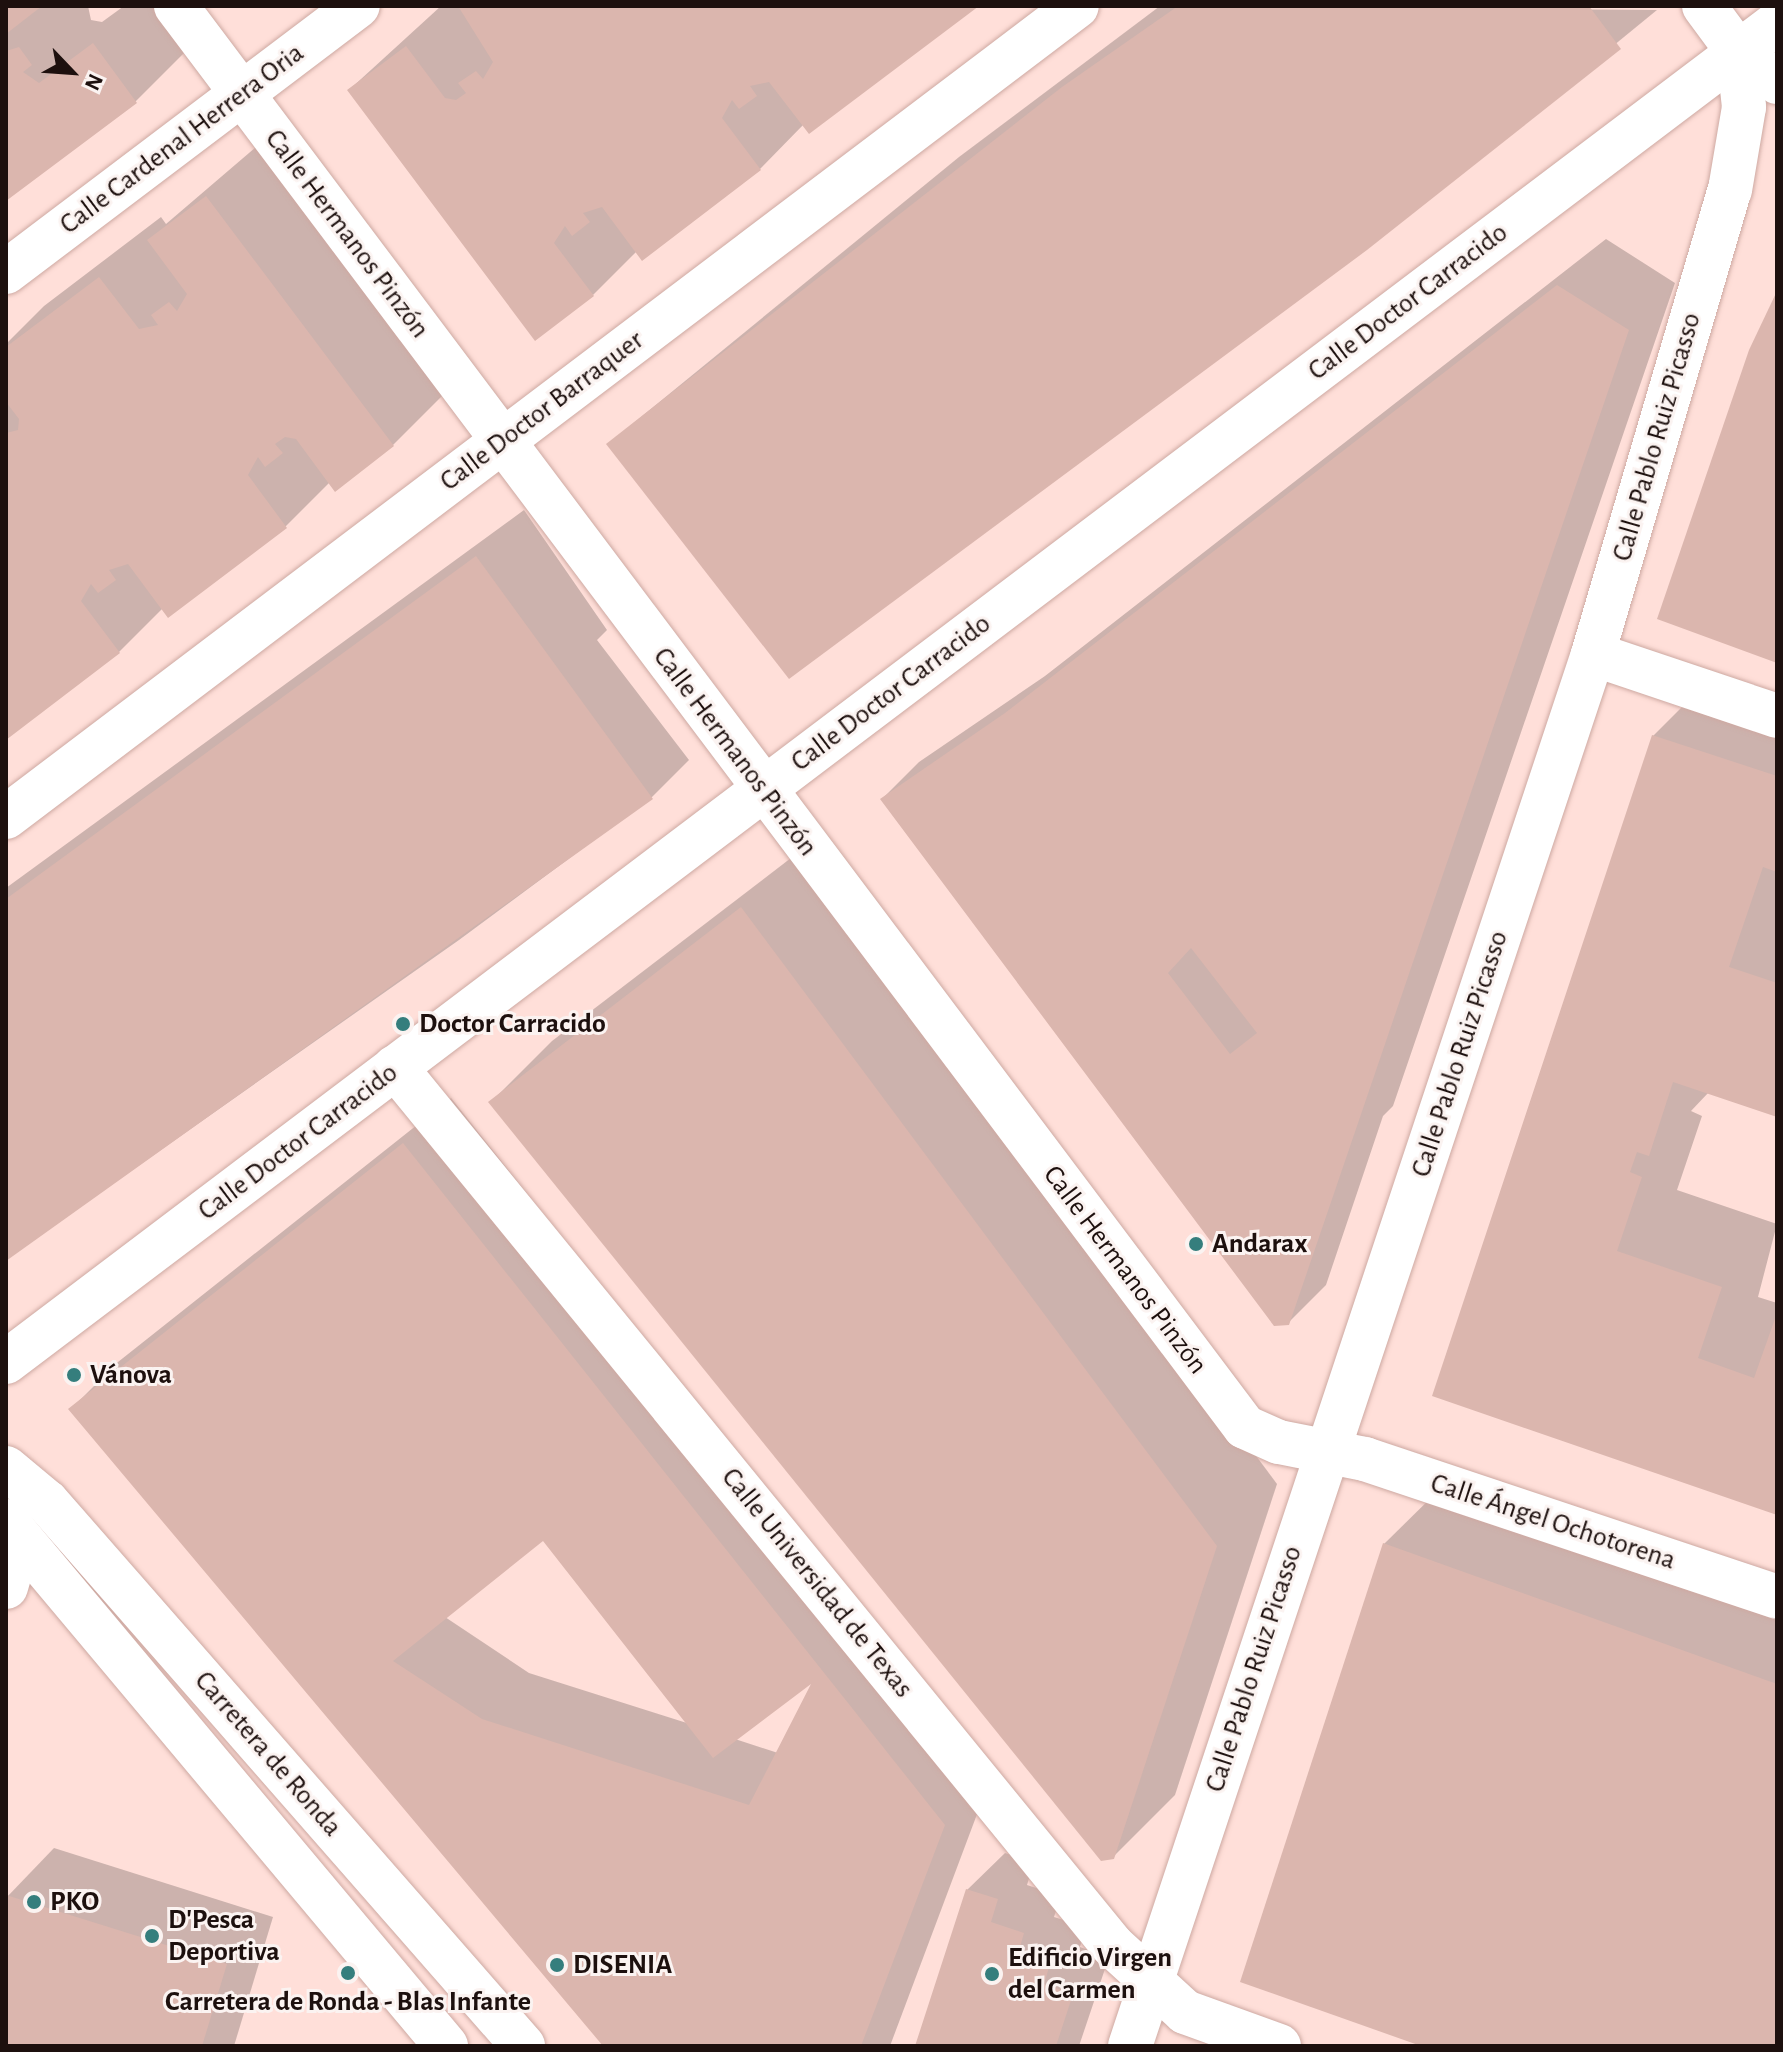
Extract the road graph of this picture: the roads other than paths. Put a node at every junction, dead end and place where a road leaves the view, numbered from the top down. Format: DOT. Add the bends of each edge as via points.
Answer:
graph roads {
  1 [pos="176,6"];
  2 [pos="358,6"];
  3 [pos="1077,6"];
  4 [pos="1704,6"];
  5 [pos="1777,23"];
  6 [pos="1738,52"];
  7 [pos="1777,82"];
  8 [pos="242,94"];
  9 [pos="6,272"];
  10 [pos="502,442"];
  11 [pos="1593,654"];
  12 [pos="1777,716"];
  13 [pos="763,790"];
  14 [pos="6,817"];
  15 [pos="395,1067"];
  16 [pos="6,1362"];
  17 [pos="1328,1450"];
  18 [pos="6,1468"];
  19 [pos="12,1532"];
  20 [pos="6,1587"];
  21 [pos="1777,1597"];
  22 [pos="1150,1985"];
  23 [pos="446,2046"];
  24 [pos="523,2046"];
  25 [pos="1130,2046"];
  26 [pos="1279,2046"];
  1 -- 8 [label="street, Calle Hermanos Pinzón"];
  2 -- 8 [label="street, Calle Cardenal Herrera Oria"];
  3 -- 10 [label="street, Calle Doctor Barraquer"];
  4 -- 6 [label="street"];
  5 -- 6 [label="street, Calle Doctor Carracido"];
  6 -- 7 [label="street"];
  6 -- 11 [label="street, Calle Pablo Ruiz Picasso" via="1744,107 1730,190"];
  6 -- 13 [label="street, Calle Doctor Carracido"];
  8 -- 9 [label="street, Calle Cardenal Herrera Oria"];
  8 -- 10 [label="street, Calle Hermanos Pinzón"];
  10 -- 13 [label="street, Calle Hermanos Pinzón"];
  10 -- 14 [label="street, Calle Doctor Barraquer"];
  11 -- 12 [label="street"];
  11 -- 17 [label="street, Calle Pablo Ruiz Picasso"];
  13 -- 15 [label="street, Calle Doctor Carracido"];
  13 -- 17 [label="street, Calle Hermanos Pinzón" via="1245,1427"];
  15 -- 16 [label="street, Calle Doctor Carracido"];
  15 -- 22 [label="street, Calle Universidad de Texas"];
  17 -- 21 [label="street, Calle Ángel Ochotorena"];
  17 -- 22 [label="street, Calle Pablo Ruiz Picasso"];
  18 -- 24 [label="street, Carretera de Ronda" via="47,1502"];
  19 -- 20 [label="street"];
  19 -- 23 [label="street, Carretera de Ronda"];
  22 -- 25 [label="street, Calle Pablo Ruiz Picasso"];
  22 -- 26 [label="street, Calle Universidad de Texas" via="1185,2012"];
}
